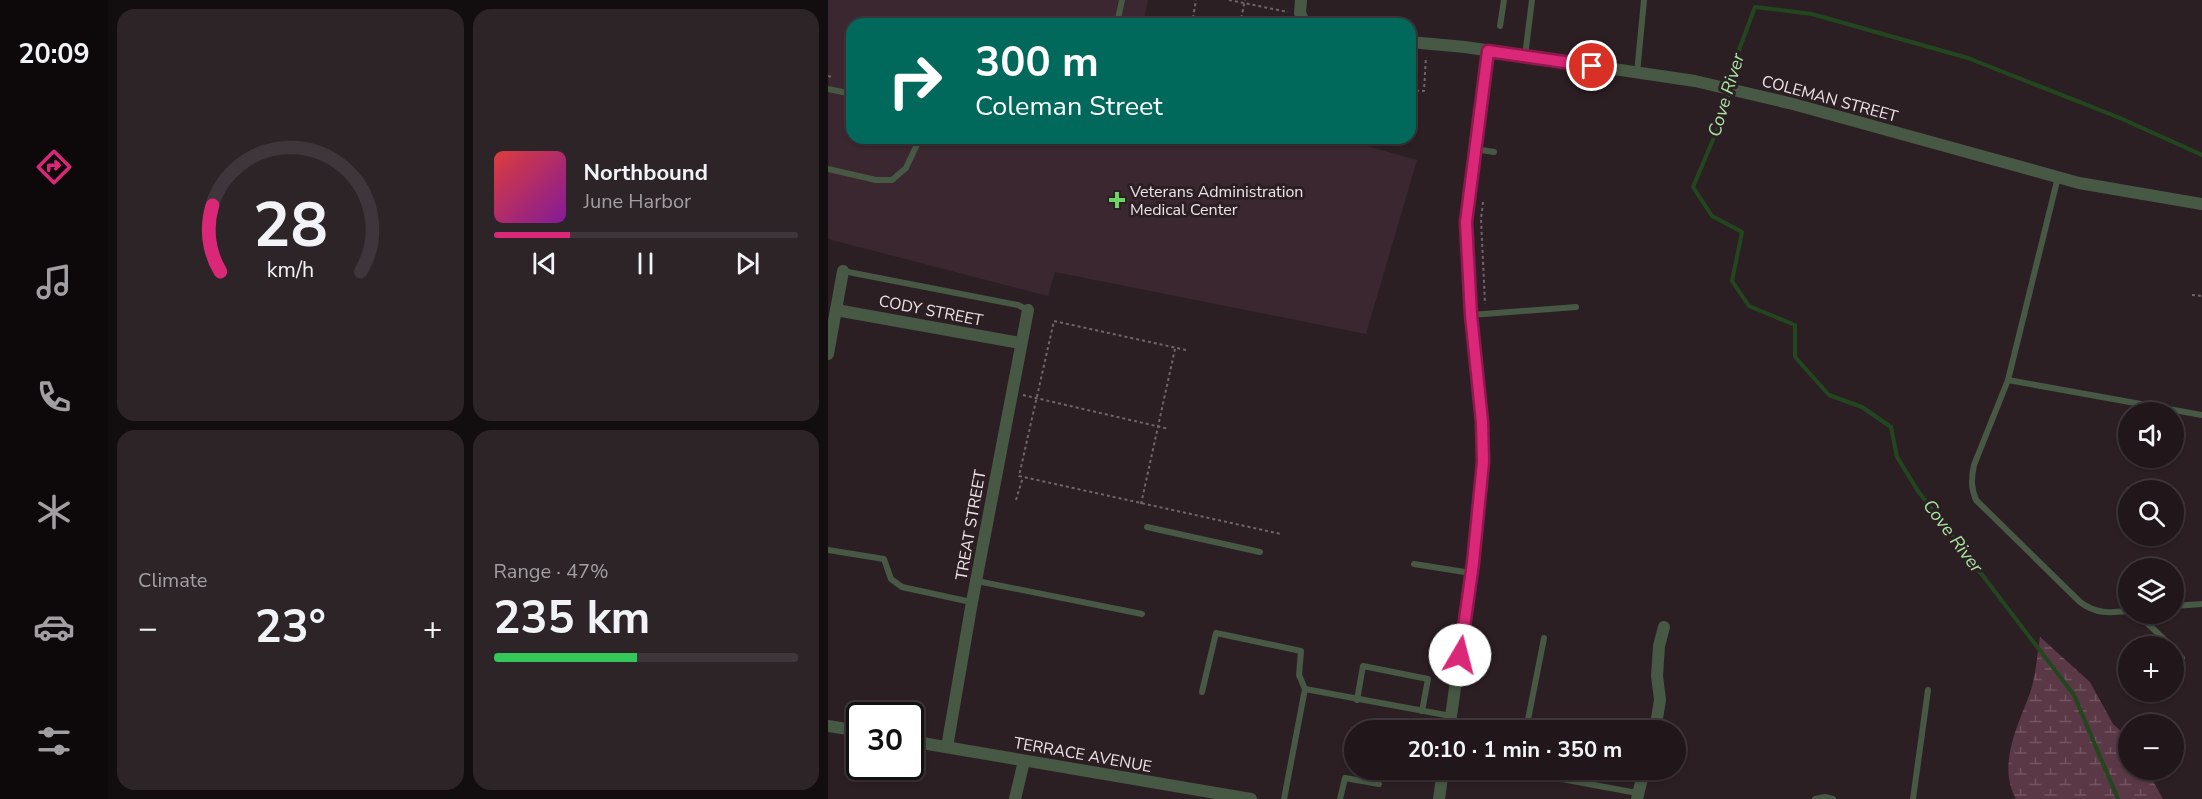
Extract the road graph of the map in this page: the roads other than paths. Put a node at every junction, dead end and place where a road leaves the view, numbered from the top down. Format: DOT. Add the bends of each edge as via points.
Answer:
graph roads {
  1 [pos="1122,0"];
  2 [pos="1301,0"];
  3 [pos="1503,0"];
  4 [pos="1532,0"];
  5 [pos="1644,0"];
  6 [pos="1118,18"];
  7 [pos="1303,18"];
  8 [pos="1500,26"];
  9 [pos="1416,42"];
  10 [pos="1488,51"];
  11 [pos="1525,56"];
  12 [pos="1636,73"];
  13 [pos="828,89"];
  14 [pos="846,93"];
  15 [pos="917,144"];
  16 [pos="1474,148"];
  17 [pos="1494,152"];
  18 [pos="828,169"];
  19 [pos="2058,176"];
  20 [pos="2202,204"];
  21 [pos="843,271"];
  22 [pos="1576,307"];
  23 [pos="836,310"];
  24 [pos="1028,310"];
  25 [pos="1471,315"];
  26 [pos="1020,343"];
  27 [pos="828,354"];
  28 [pos="2008,380"];
  29 [pos="2202,415"];
  30 [pos="1147,527"];
  31 [pos="828,550"];
  32 [pos="1260,552"];
  33 [pos="1414,564"];
  34 [pos="1471,573"];
  35 [pos="977,580"];
  36 [pos="972,602"];
  37 [pos="2202,604"];
  38 [pos="2184,605"];
  39 [pos="2118,612"];
  40 [pos="1142,614"];
  41 [pos="2148,624"];
  42 [pos="1664,627"];
  43 [pos="2160,636"];
  44 [pos="1544,638"];
  45 [pos="1305,689"];
  46 [pos="1929,690"];
  47 [pos="1202,692"];
  48 [pos="1357,700"];
  49 [pos="1422,711"];
  50 [pos="1450,716"];
  51 [pos="1450,720"];
  52 [pos="1528,720"];
  53 [pos="1657,720"];
  54 [pos="828,726"];
  55 [pos="846,729"];
  56 [pos="924,743"];
  57 [pos="947,747"];
  58 [pos="1024,761"];
  59 [pos="1442,780"];
  60 [pos="1563,780"];
  61 [pos="1641,780"];
  62 [pos="1379,784"];
  63 [pos="1637,796"];
  64 [pos="1015,799"];
  65 [pos="1251,799"];
  66 [pos="1284,799"];
  67 [pos="1340,799"];
  68 [pos="1439,799"];
  69 [pos="1815,799"];
  70 [pos="1833,799"];
  71 [pos="1913,799"];
  1 -- 6 [label="lane"];
  2 -- 7 [label="street"];
  3 -- 8 [label="lane"];
  4 -- 11 [label="lane"];
  5 -- 12 [label="lane"];
  9 -- 10 [label="street, COLEMAN STREET"];
  10 -- 11 [label="street, COLEMAN STREET"];
  10 -- 16 [label="street"];
  11 -- 12 [label="street, COLEMAN STREET"];
  12 -- 19 [label="street, COLEMAN STREET" via="1695,81 1793,104"];
  13 -- 14 [label="lane"];
  15 -- 18 [label="lane" via="906,168 892,180"];
  16 -- 17 [label="lane"];
  16 -- 25 [label="street" via="1466,222"];
  19 -- 20 [label="street, COLEMAN STREET"];
  19 -- 28 [label="lane"];
  21 -- 23 [label="street"];
  21 -- 24 [label="lane"];
  22 -- 25 [label="lane"];
  23 -- 26 [label="street, CODY STREET"];
  23 -- 27 [label="street"];
  24 -- 26 [label="street, TREAT STREET"];
  25 -- 34 [label="street" via="1482,412 1483,462"];
  26 -- 35 [label="street, TREAT STREET"];
  28 -- 29 [label="lane"];
  28 -- 39 [label="lane" via="1974,465 1971,478 1976,500 2080,602 2096,612"];
  30 -- 32 [label="lane"];
  31 -- 36 [label="lane" via="884,560 891,579 902,587"];
  33 -- 34 [label="lane"];
  34 -- 50 [label="street"];
  35 -- 36 [label="street, TREAT STREET"];
  35 -- 40 [label="lane"];
  36 -- 57 [label="street, TREAT STREET"];
  37 -- 38 [label="lane"];
  41 -- 43 [label="lane"];
  42 -- 53 [label="street" via="1659,646"];
  44 -- 52 [label="lane"];
  45 -- 47 [label="lane" via="1299,675 1301,651 1216,633"];
  45 -- 48 [label="lane"];
  45 -- 66 [label="lane"];
  46 -- 71 [label="lane"];
  48 -- 49 [label="lane"];
  48 -- 49 [label="lane" via="1363,666 1428,679"];
  49 -- 50 [label="lane"];
  50 -- 51 [label="street"];
  54 -- 55 [label="street"];
  56 -- 57 [label="street, TERRACE AVENUE"];
  57 -- 58 [label="street, TERRACE AVENUE"];
  58 -- 64 [label="street"];
  58 -- 65 [label="street, TERRACE AVENUE"];
  59 -- 68 [label="street"];
  60 -- 63 [label="lane"];
  61 -- 63 [label="street"];
  62 -- 67 [label="lane" via="1345,778"];
  69 -- 70 [label="lane"];
}
